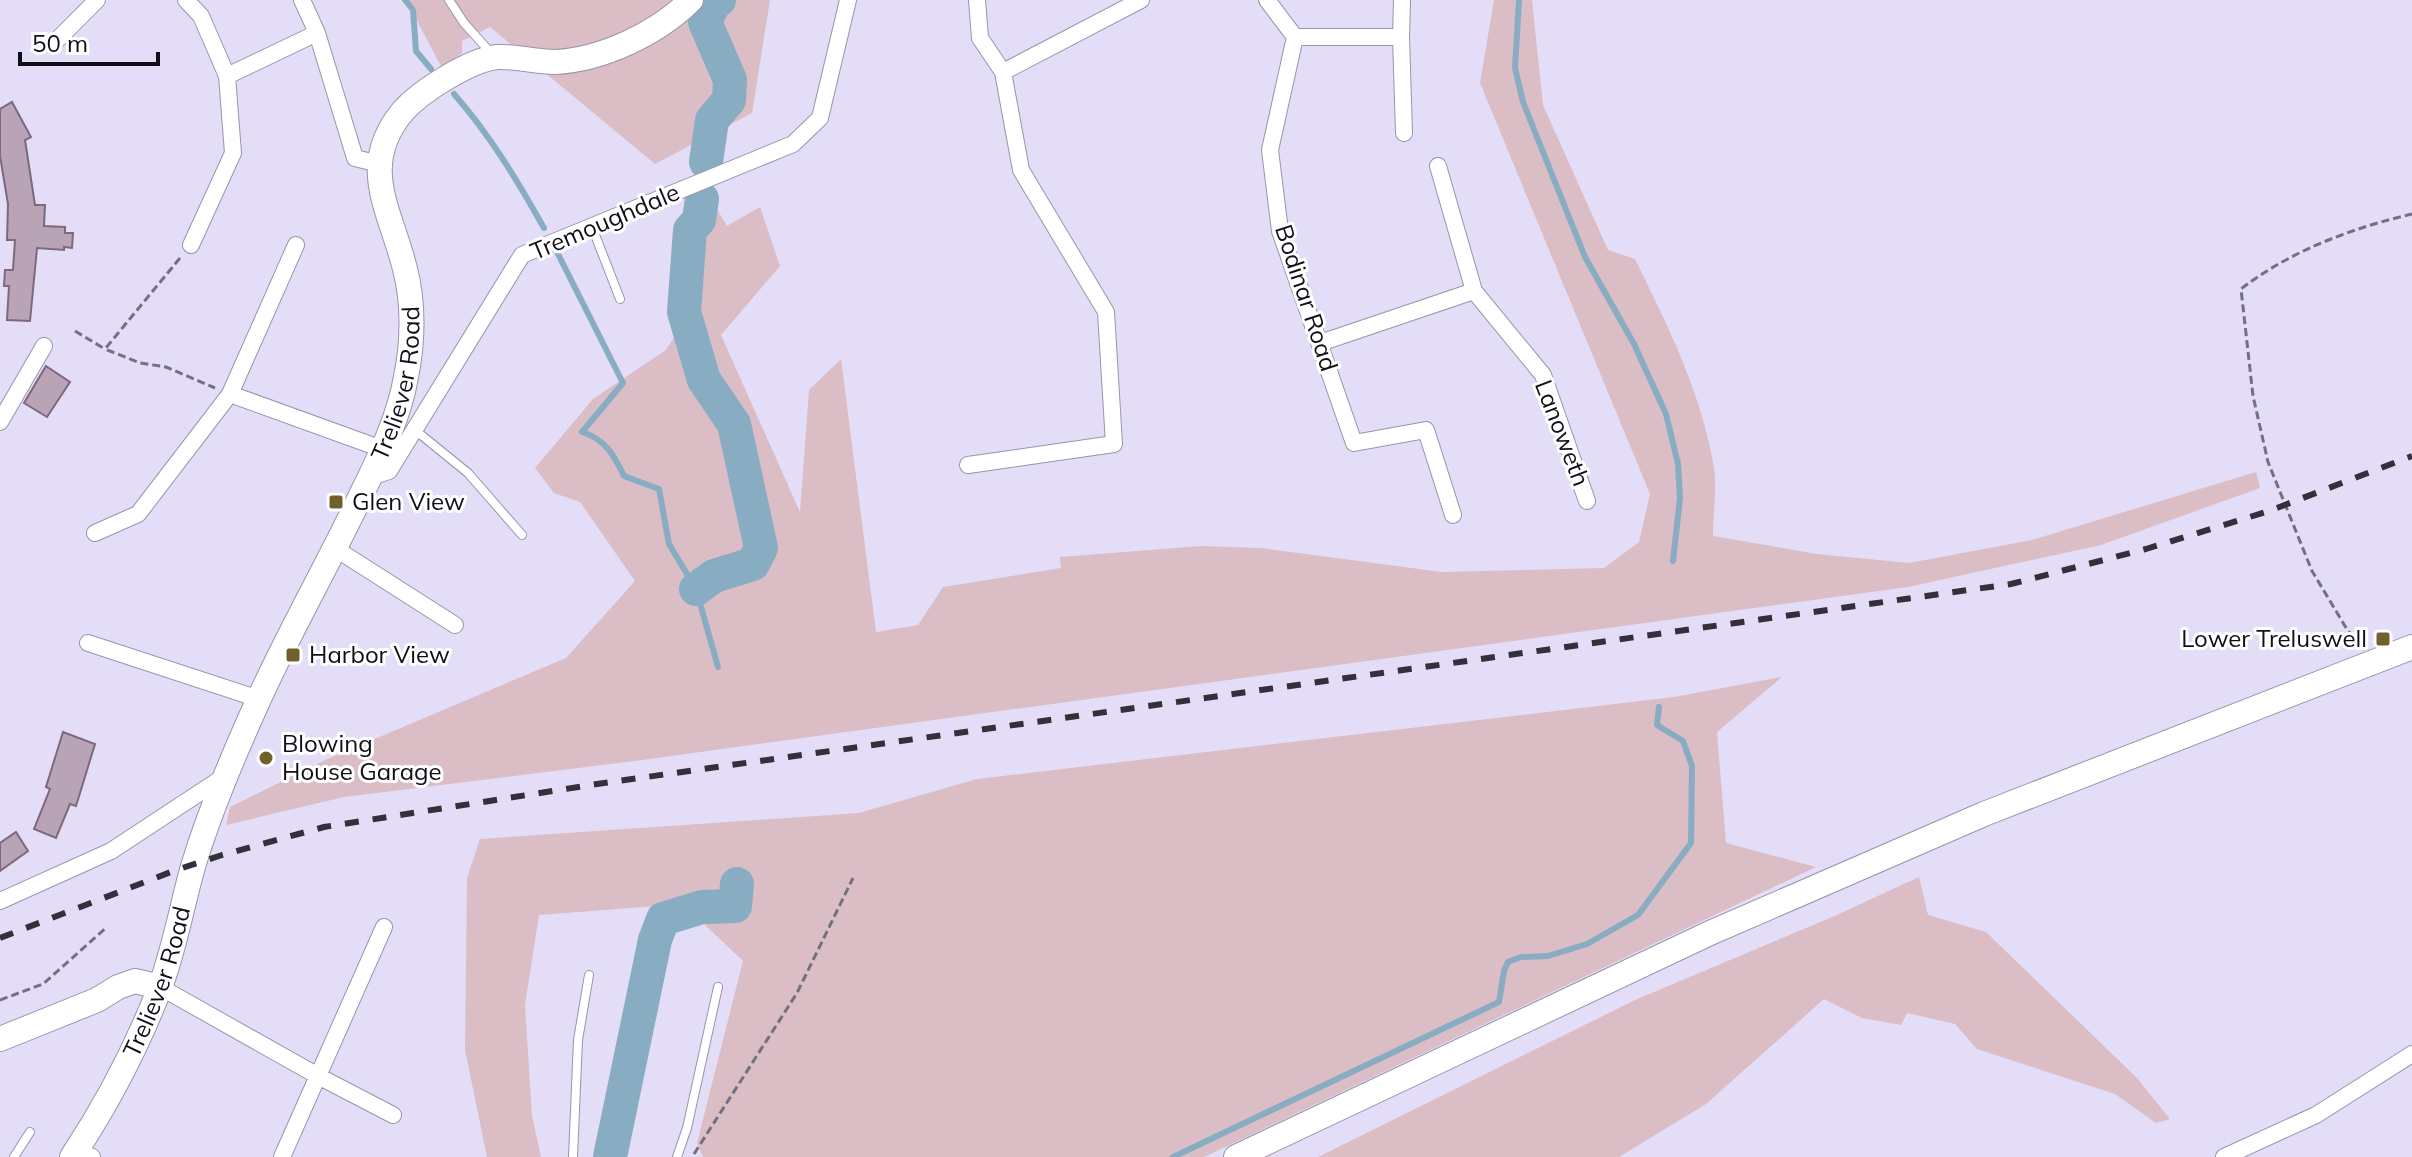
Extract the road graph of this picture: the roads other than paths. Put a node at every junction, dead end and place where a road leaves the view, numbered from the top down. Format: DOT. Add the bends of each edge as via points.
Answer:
graph roads {
  1 [pos="97,0"];
  2 [pos="186,0"];
  3 [pos="302,0"];
  4 [pos="449,0"];
  5 [pos="691,0"];
  6 [pos="848,0"];
  7 [pos="977,0"];
  8 [pos="1141,0"];
  9 [pos="1267,0"];
  10 [pos="1402,0"];
  11 [pos="317,33"];
  12 [pos="1295,37"];
  13 [pos="1401,37"];
  14 [pos="54,43"];
  15 [pos="495,57"];
  16 [pos="1003,72"];
  17 [pos="227,76"];
  18 [pos="1404,133"];
  19 [pos="379,164"];
  20 [pos="1438,166"];
  21 [pos="592,226"];
  22 [pos="191,245"];
  23 [pos="296,245"];
  24 [pos="1474,291"];
  25 [pos="620,299"];
  26 [pos="1320,343"];
  27 [pos="44,346"];
  28 [pos="230,394"];
  29 [pos="0,422"];
  30 [pos="414,430"];
  31 [pos="382,449"];
  32 [pos="968,465"];
  33 [pos="370,477"];
  34 [pos="1587,501"];
  35 [pos="1453,515"];
  36 [pos="95,533"];
  37 [pos="522,535"];
  38 [pos="336,549"];
  39 [pos="455,625"];
  40 [pos="88,643"];
  41 [pos="2412,647"];
  42 [pos="259,699"];
  43 [pos="227,775"];
  44 [pos="0,901"];
  45 [pos="384,927"];
  46 [pos="589,975"];
  47 [pos="160,987"];
  48 [pos="718,987"];
  49 [pos="0,1039"];
  50 [pos="2412,1054"];
  51 [pos="318,1076"];
  52 [pos="393,1115"];
  53 [pos="30,1132"];
  54 [pos="85,1153"];
  55 [pos="14,1157"];
  56 [pos="282,1157"];
  57 [pos="573,1157"];
  58 [pos="677,1157"];
  59 [pos="1236,1157"];
  60 [pos="2224,1157"];
  1 -- 14 [label="street"];
  2 -- 17 [label="street" via="201,16"];
  3 -- 11 [label="street"];
  4 -- 15 [label="lane"];
  5 -- 15 [label="street, Treliever Road" via="648,33 615,49 556,62"];
  6 -- 21 [label="street, Tremoughdale" via="820,118 793,144"];
  7 -- 16 [label="street" via="980,38"];
  8 -- 16 [label="street"];
  9 -- 12 [label="street"];
  10 -- 13 [label="street"];
  11 -- 17 [label="street"];
  11 -- 19 [label="street" via="355,158"];
  12 -- 13 [label="street"];
  12 -- 26 [label="street, Bodinar Road" via="1270,150 1280,231"];
  13 -- 18 [label="street"];
  15 -- 19 [label="street, Treliever Road" via="465,68 404,111 386,139"];
  16 -- 32 [label="street" via="1021,170 1106,312 1114,444"];
  17 -- 22 [label="street" via="233,153"];
  19 -- 31 [label="street, Treliever Road" via="379,188 411,303 406,379"];
  20 -- 24 [label="street, Lanoweth"];
  21 -- 25 [label="lane"];
  21 -- 30 [label="street, Tremoughdale" via="522,255"];
  23 -- 28 [label="street"];
  24 -- 26 [label="street"];
  24 -- 34 [label="street, Lanoweth" via="1543,375"];
  26 -- 35 [label="street, Bodinar Road" via="1354,443 1426,430"];
  27 -- 29 [label="street"];
  28 -- 31 [label="street"];
  28 -- 36 [label="street" via="138,514"];
  30 -- 33 [label="street, Tremoughdale" via="389,471"];
  30 -- 37 [label="lane" via="468,473"];
  31 -- 33 [label="street, Treliever Road"];
  33 -- 38 [label="street, Treliever Road"];
  38 -- 39 [label="street"];
  38 -- 42 [label="street, Treliever Road"];
  40 -- 42 [label="street"];
  41 -- 59 [label="street" via="1984,814 1710,933"];
  42 -- 43 [label="street, Treliever Road"];
  43 -- 44 [label="street" via="111,851"];
  43 -- 47 [label="street, Treliever Road" via="209,818"];
  45 -- 51 [label="street"];
  46 -- 57 [label="lane" via="578,1040"];
  47 -- 49 [label="street" via="135,981"];
  47 -- 51 [label="street"];
  47 -- 54 [label="street, Treliever Road"];
  48 -- 58 [label="lane"];
  50 -- 60 [label="street" via="2316,1115"];
  51 -- 52 [label="street"];
  51 -- 56 [label="street"];
  53 -- 55 [label="lane"];
}
